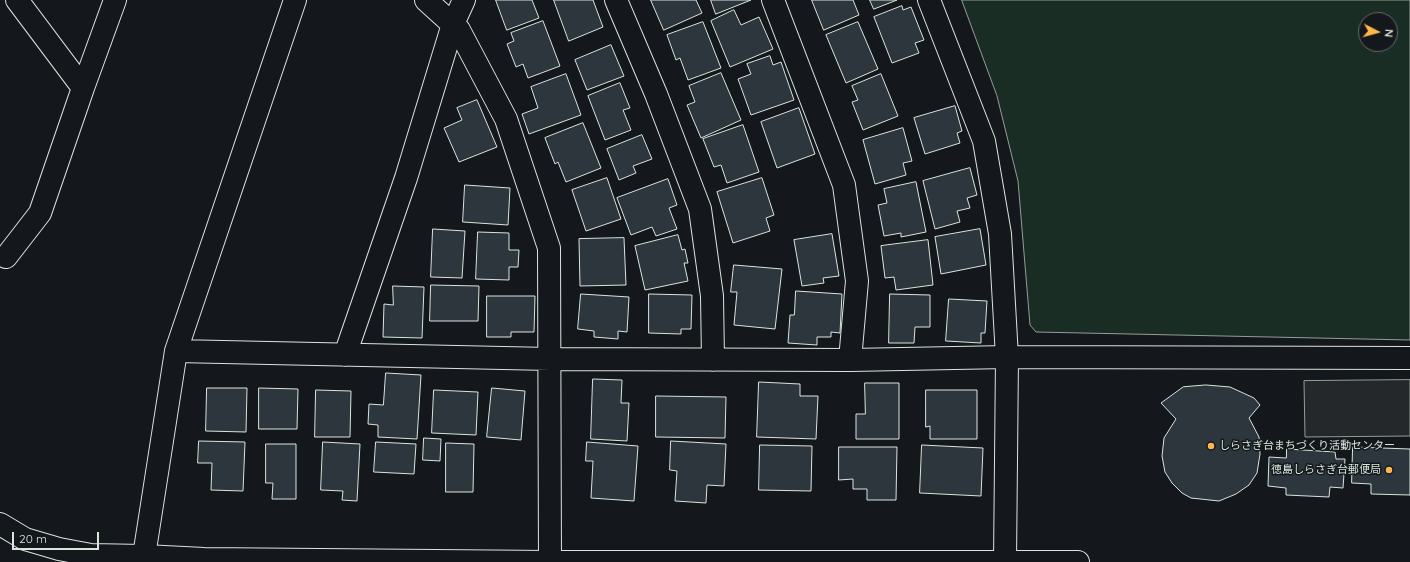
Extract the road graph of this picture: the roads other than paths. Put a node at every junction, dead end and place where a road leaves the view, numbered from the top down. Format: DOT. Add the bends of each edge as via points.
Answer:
graph roads {
  1 [pos="17,0"];
  2 [pos="115,0"];
  3 [pos="295,0"];
  4 [pos="426,0"];
  5 [pos="464,0"];
  6 [pos="616,0"];
  7 [pos="773,0"];
  8 [pos="929,0"];
  9 [pos="453,24"];
  10 [pos="83,88"];
  11 [pos="2,256"];
  12 [pos="176,352"];
  13 [pos="345,355"];
  14 [pos="1007,357"];
  15 [pos="1410,358"];
  16 [pos="550,359"];
  17 [pos="713,360"];
  18 [pos="850,360"];
  19 [pos="0,524"];
  20 [pos="145,559"];
  21 [pos="550,562"];
  22 [pos="1005,562"];
  23 [pos="1078,562"];
  1 -- 10 [label="street"];
  2 -- 10 [label="street"];
  3 -- 12 [label="street"];
  4 -- 9 [label="street"];
  5 -- 9 [label="street"];
  6 -- 17 [label="street" via="656,94 700,209 712,296"];
  7 -- 18 [label="street" via="844,185 858,281"];
  8 -- 14 [label="street" via="984,141 1000,234"];
  9 -- 13 [label="street" via="406,178"];
  9 -- 16 [label="street" via="459,30 506,119 549,248"];
  10 -- 11 [label="street" via="40,213"];
  12 -- 13 [label="street"];
  12 -- 20 [label="street"];
  13 -- 16 [label="street"];
  14 -- 15 [label="street"];
  14 -- 18 [label="street"];
  14 -- 22 [label="street"];
  16 -- 17 [label="street"];
  16 -- 21 [label="street"];
  17 -- 18 [label="street"];
  19 -- 20 [label="street" via="25,539 59,549 91,555"];
  20 -- 21 [label="street"];
  21 -- 22 [label="street"];
  22 -- 23 [label="street"];
}
